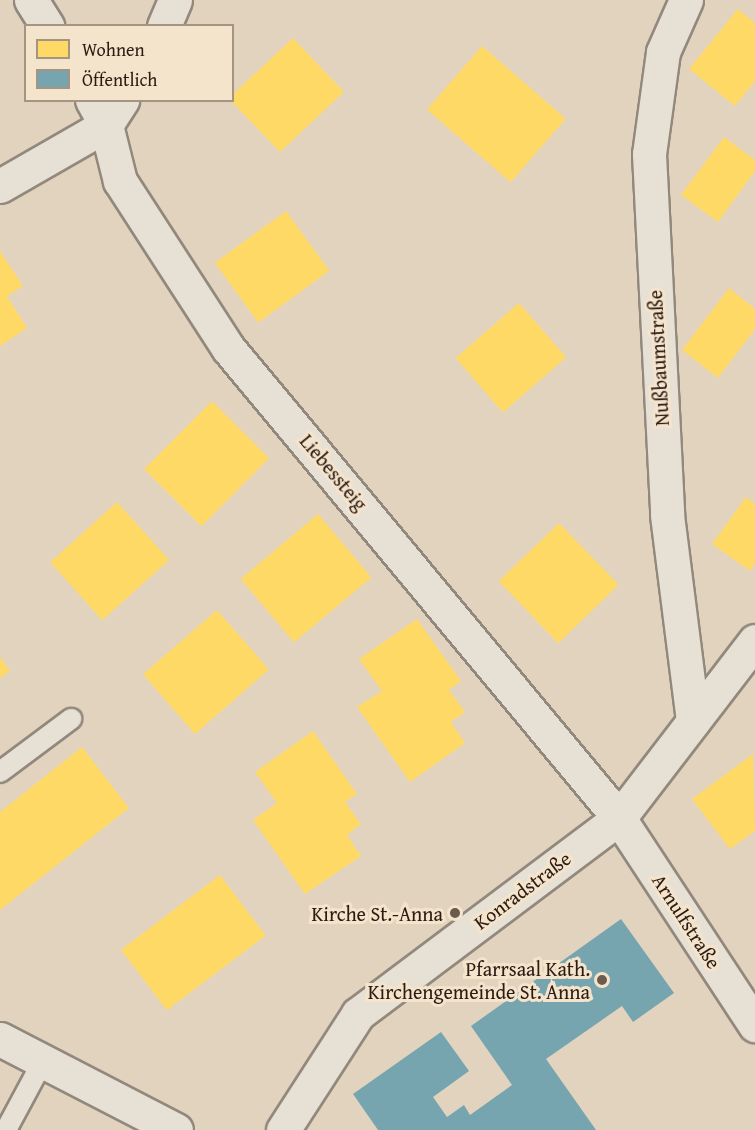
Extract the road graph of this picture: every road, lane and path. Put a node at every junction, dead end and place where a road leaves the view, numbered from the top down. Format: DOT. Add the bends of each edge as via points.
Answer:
graph roads {
  1 [pos="31,0"];
  2 [pos="175,0"];
  3 [pos="686,0"];
  4 [pos="46,24"];
  5 [pos="165,24"];
  6 [pos="106,109"];
  7 [pos="0,186"];
  8 [pos="755,641"];
  9 [pos="71,719"];
  10 [pos="693,721"];
  11 [pos="0,772"];
  12 [pos="619,818"];
  13 [pos="755,1025"];
  14 [pos="0,1039"];
  15 [pos="43,1061"];
  16 [pos="6,1130"];
  17 [pos="176,1130"];
  18 [pos="283,1130"];
  1 -- 4 [label="street"];
  2 -- 5 [label="street"];
  3 -- 10 [label="street, Nußbaumstraße" via="663,52 649,154 667,515"];
  6 -- 7 [label="street"];
  6 -- 12 [label="street, Liebessteig" via="120,181 228,348"];
  8 -- 10 [label="street, Konradstraße"];
  9 -- 11 [label="lane"];
  10 -- 12 [label="street, Konradstraße"];
  12 -- 13 [label="street, Arnulfstraße"];
  12 -- 18 [label="street, Konradstraße" via="357,1014"];
  14 -- 15 [label="street"];
  15 -- 16 [label="lane"];
  15 -- 17 [label="street"];
}
